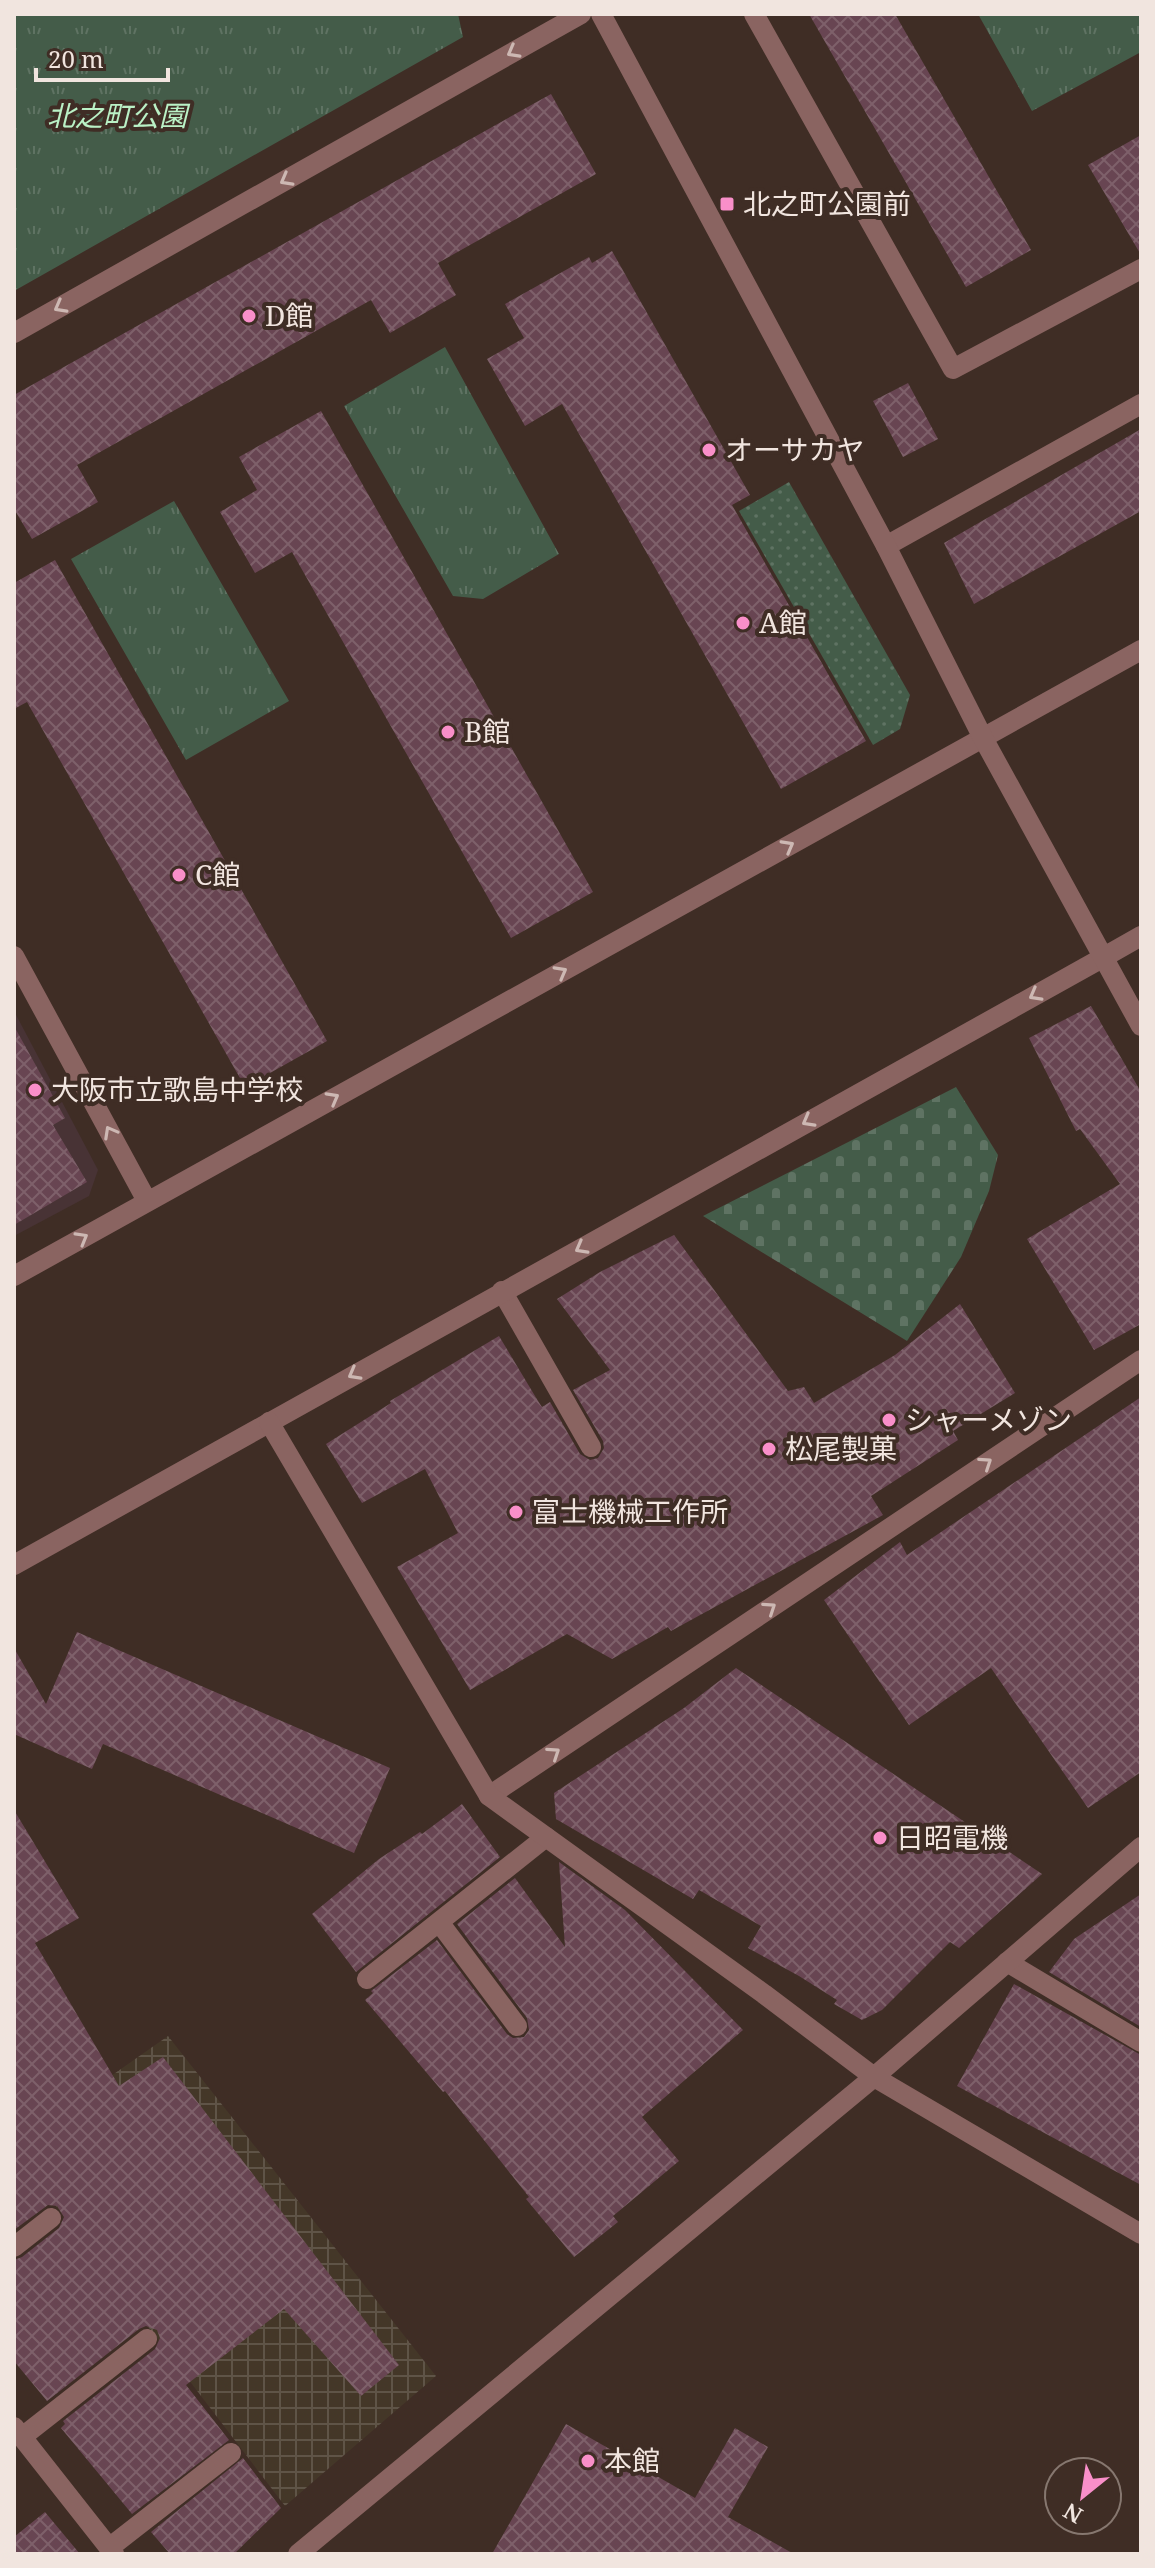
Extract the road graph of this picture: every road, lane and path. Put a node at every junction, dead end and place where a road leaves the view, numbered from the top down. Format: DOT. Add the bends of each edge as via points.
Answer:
graph roads {
  1 [pos="581,14"];
  2 [pos="601,14"];
  3 [pos="754,14"];
  4 [pos="1141,269"];
  5 [pos="14,333"];
  6 [pos="1141,404"];
  7 [pos="886,546"];
  8 [pos="1141,650"];
  9 [pos="983,738"];
  10 [pos="1141,936"];
  11 [pos="14,956"];
  12 [pos="1104,957"];
  13 [pos="1141,1026"];
  14 [pos="147,1201"];
  15 [pos="14,1276"];
  16 [pos="502,1291"];
  17 [pos="1141,1360"];
  18 [pos="269,1422"];
  19 [pos="591,1447"];
  20 [pos="14,1565"];
  21 [pos="489,1796"];
  22 [pos="546,1837"];
  23 [pos="1141,1847"];
  24 [pos="439,1922"];
  25 [pos="1007,1962"];
  26 [pos="367,1979"];
  27 [pos="517,2026"];
  28 [pos="1141,2042"];
  29 [pos="874,2077"];
  30 [pos="51,2218"];
  31 [pos="1141,2234"];
  32 [pos="14,2247"];
  33 [pos="147,2339"];
  34 [pos="18,2432"];
  35 [pos="231,2453"];
  36 [pos="112,2551"];
  37 [pos="298,2554"];
  1 -- 5 [label="street, one-way"];
  2 -- 7 [label="street"];
  3 -- 4 [label="street" via="953,369"];
  6 -- 7 [label="street"];
  7 -- 9 [label="street"];
  8 -- 9 [label="street"];
  9 -- 12 [label="street"];
  14 -- 9 [label="street, one-way"];
  10 -- 12 [label="street"];
  14 -- 11 [label="street, one-way"];
  12 -- 13 [label="street"];
  12 -- 16 [label="street, one-way"];
  15 -- 14 [label="street, one-way"];
  16 -- 18 [label="street, one-way"];
  16 -- 19 [label="street"];
  21 -- 17 [label="street, one-way"];
  18 -- 20 [label="street"];
  18 -- 21 [label="street"];
  21 -- 22 [label="street"];
  22 -- 24 [label="street"];
  22 -- 29 [label="street"];
  23 -- 25 [label="street"];
  24 -- 26 [label="street"];
  24 -- 27 [label="street"];
  25 -- 28 [label="street"];
  25 -- 29 [label="street"];
  29 -- 31 [label="street"];
  29 -- 37 [label="street"];
  30 -- 32 [label="street"];
  33 -- 34 [label="street"];
  34 -- 36 [label="street"];
  35 -- 36 [label="street"];
}
